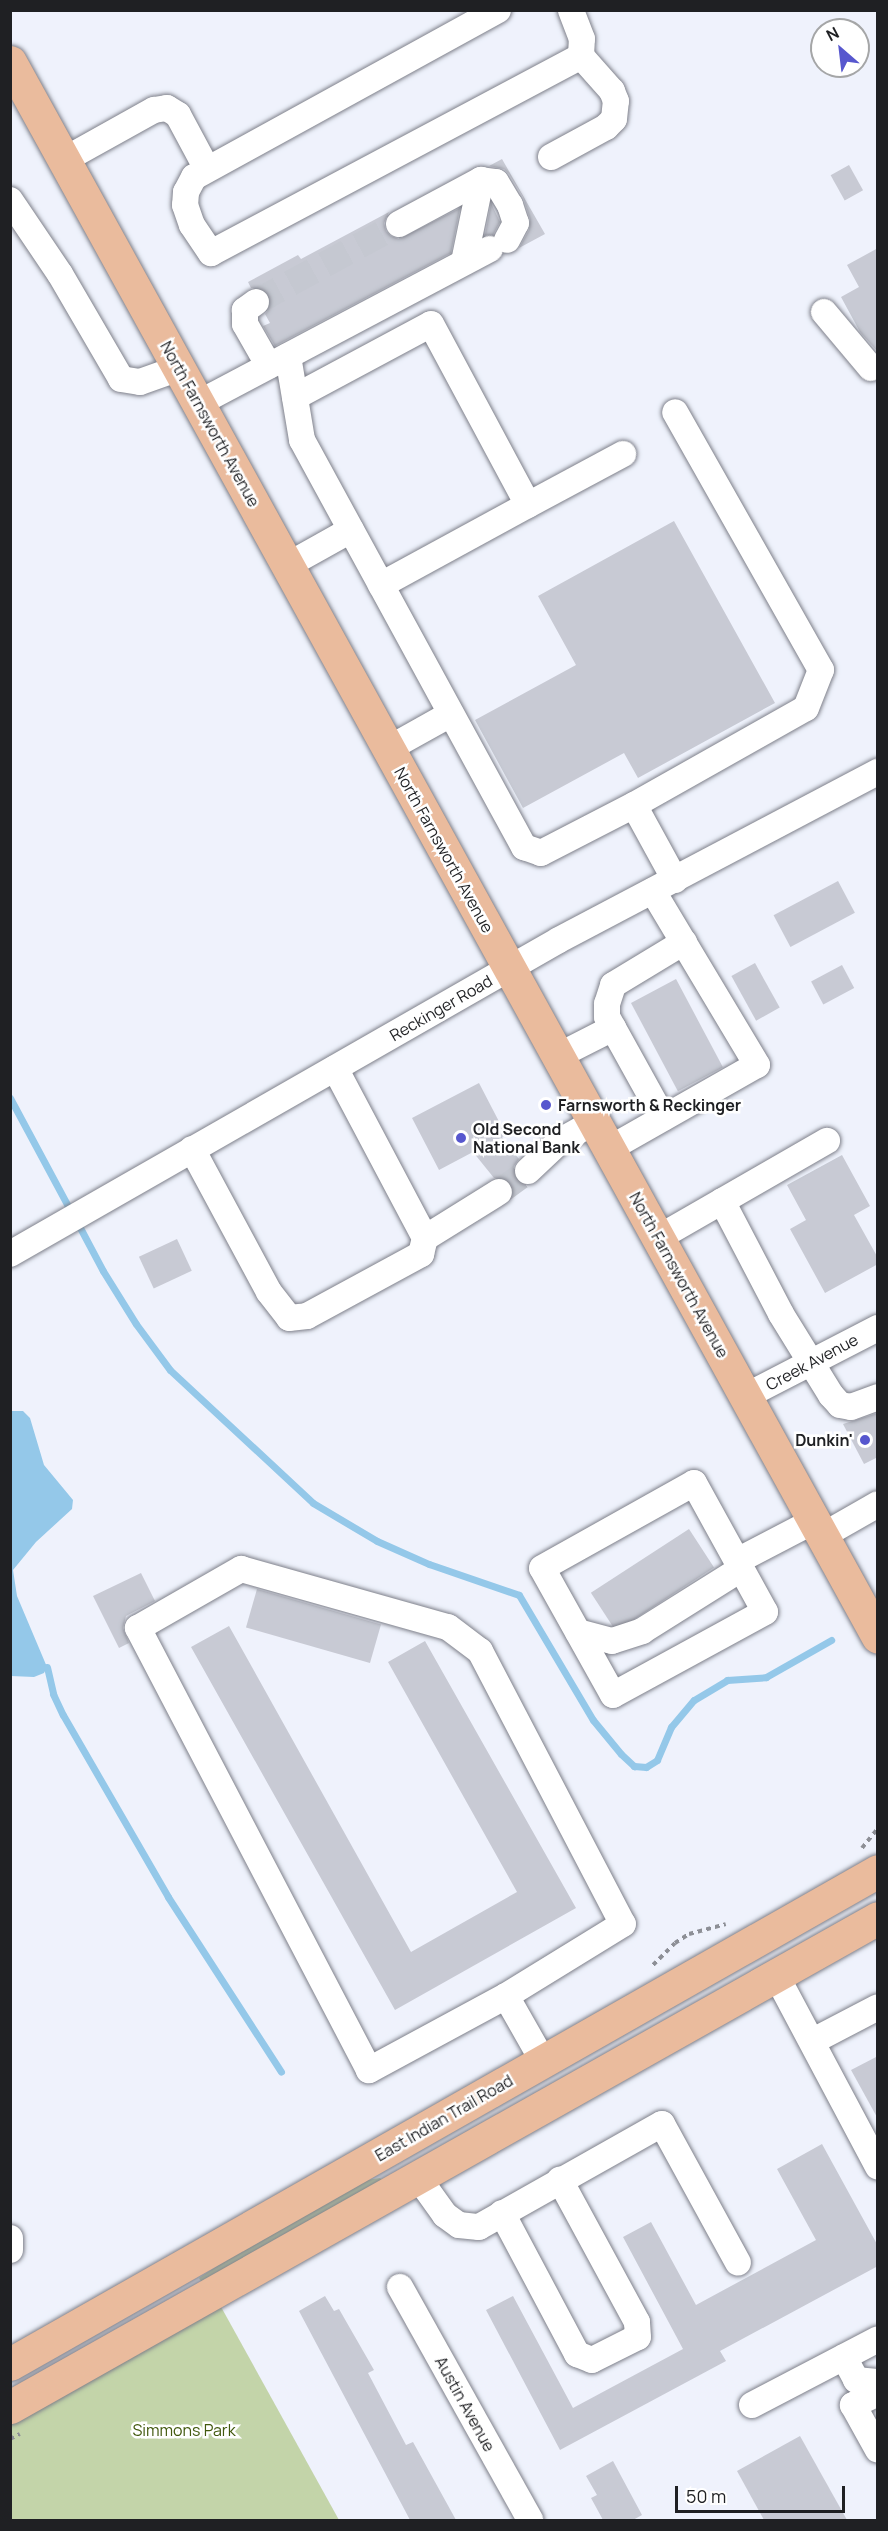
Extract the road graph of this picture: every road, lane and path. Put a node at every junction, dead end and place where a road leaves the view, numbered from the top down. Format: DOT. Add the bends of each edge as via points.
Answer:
graph roads {
  1 [pos="498,10"];
  2 [pos="571,10"];
  3 [pos="581,56"];
  4 [pos="10,62"];
  5 [pos="551,157"];
  6 [pos="64,160"];
  7 [pos="207,169"];
  8 [pos="481,180"];
  9 [pos="10,200"];
  10 [pos="399,224"];
  11 [pos="464,262"];
  12 [pos="413,290"];
  13 [pos="256,302"];
  14 [pos="824,312"];
  15 [pos="431,324"];
  16 [pos="278,361"];
  17 [pos="179,368"];
  18 [pos="876,370"];
  19 [pos="295,397"];
  20 [pos="199,403"];
  21 [pos="675,412"];
  22 [pos="623,454"];
  23 [pos="528,505"];
  24 [pos="351,530"];
  25 [pos="288,565"];
  26 [pos="381,585"];
  27 [pos="451,714"];
  28 [pos="388,748"];
  29 [pos="878,772"];
  30 [pos="634,805"];
  31 [pos="664,885"];
  32 [pos="684,942"];
  33 [pos="509,969"];
  34 [pos="613,1028"];
  35 [pos="558,1056"];
  36 [pos="335,1068"];
  37 [pos="663,1118"];
  38 [pos="602,1136"];
  39 [pos="827,1141"];
  40 [pos="192,1149"];
  41 [pos="528,1171"];
  42 [pos="500,1192"];
  43 [pos="722,1201"];
  44 [pos="425,1238"];
  45 [pos="658,1238"];
  46 [pos="10,1254"];
  47 [pos="878,1328"];
  48 [pos="812,1362"];
  49 [pos="746,1396"];
  50 [pos="878,1397"];
  51 [pos="878,1504"];
  52 [pos="818,1528"];
  53 [pos="739,1565"];
  54 [pos="578,1632"];
  55 [pos="878,1637"];
  56 [pos="878,1871"];
  57 [pos="878,1918"];
  58 [pos="776,1975"];
  59 [pos="506,1996"];
  60 [pos="878,2007"];
  61 [pos="813,2041"];
  62 [pos="543,2061"];
  63 [pos="878,2167"];
  64 [pos="417,2176"];
  65 [pos="560,2180"];
  66 [pos="502,2213"];
  67 [pos="10,2238"];
  68 [pos="10,2250"];
  69 [pos="738,2263"];
  70 [pos="400,2286"];
  71 [pos="875,2344"];
  72 [pos="844,2356"];
  73 [pos="10,2364"];
  74 [pos="877,2382"];
  75 [pos="878,2393"];
  76 [pos="752,2405"];
  77 [pos="10,2407"];
  78 [pos="878,2450"];
  79 [pos="530,2520"];
  1 -- 7 [label="street"];
  2 -- 3 [label="street" via="582,39"];
  3 -- 5 [label="street" via="612,91 616,101 614,119 601,131"];
  3 -- 7 [label="street" via="211,254 192,225 185,205 186,192 194,177"];
  4 -- 6 [label="main road, North Farnsworth Avenue"];
  6 -- 7 [label="street" via="154,110 167,108 178,115"];
  6 -- 17 [label="main road, North Farnsworth Avenue"];
  8 -- 10 [label="street"];
  8 -- 11 [label="street"];
  8 -- 11 [label="street" via="496,183 516,223 498,244"];
  9 -- 17 [label="street" via="60,274 121,379 140,382"];
  11 -- 12 [label="street"];
  12 -- 15 [label="street"];
  12 -- 16 [label="street"];
  13 -- 16 [label="street" via="245,310 245,324"];
  14 -- 18 [label="street"];
  15 -- 19 [label="street"];
  15 -- 23 [label="street"];
  16 -- 19 [label="street"];
  16 -- 20 [label="street"];
  17 -- 20 [label="main road, North Farnsworth Avenue"];
  19 -- 24 [label="street" via="302,440"];
  20 -- 25 [label="main road, North Farnsworth Avenue"];
  21 -- 30 [label="street" via="821,670 806,708"];
  22 -- 23 [label="street"];
  23 -- 26 [label="street"];
  24 -- 25 [label="street"];
  24 -- 26 [label="street"];
  25 -- 28 [label="main road, North Farnsworth Avenue"];
  26 -- 27 [label="street"];
  27 -- 28 [label="street"];
  27 -- 30 [label="street" via="524,846 541,853"];
  28 -- 33 [label="main road, North Farnsworth Avenue"];
  29 -- 31 [label="street, Reckinger Road"];
  30 -- 31 [label="street"];
  31 -- 32 [label="street"];
  31 -- 33 [label="street, Reckinger Road"];
  32 -- 34 [label="street" via="613,985 606,1004"];
  32 -- 37 [label="street" via="757,1065"];
  33 -- 35 [label="main road, North Farnsworth Avenue"];
  33 -- 36 [label="street, Reckinger Road"];
  34 -- 35 [label="street"];
  34 -- 37 [label="street"];
  35 -- 38 [label="main road, North Farnsworth Avenue"];
  36 -- 40 [label="street, Reckinger Road"];
  36 -- 44 [label="street"];
  37 -- 38 [label="street"];
  38 -- 41 [label="street" via="560,1141"];
  38 -- 45 [label="main road, North Farnsworth Avenue"];
  39 -- 43 [label="street"];
  40 -- 44 [label="street" via="269,1292 289,1318 307,1316 421,1254"];
  40 -- 46 [label="street, Reckinger Road"];
  42 -- 44 [label="street"];
  43 -- 45 [label="street"];
  43 -- 48 [label="street" via="781,1314"];
  45 -- 49 [label="main road, North Farnsworth Avenue"];
  47 -- 48 [label="street, Creek Avenue"];
  48 -- 49 [label="street, Creek Avenue"];
  48 -- 50 [label="street" via="840,1405 851,1407"];
  49 -- 52 [label="main road, North Farnsworth Avenue"];
  51 -- 52 [label="street"];
  52 -- 53 [label="street"];
  52 -- 55 [label="main road, North Farnsworth Avenue"];
  53 -- 54 [label="street" via="642,1631 612,1641"];
  53 -- 54 [label="street" via="765,1612 613,1695"];
  53 -- 54 [label="street" via="694,1483 542,1568"];
  56 -- 62 [label="main road, East Indian Trail Road"];
  57 -- 58 [label="main road"];
  58 -- 61 [label="street"];
  58 -- 64 [label="main road"];
  59 -- 59 [label="street" via="369,2070 138,1628 241,1569 448,1627 480,1651 623,1924"];
  59 -- 62 [label="street"];
  60 -- 61 [label="street"];
  61 -- 63 [label="street"];
  62 -- 73 [label="main road, East Indian Trail Road"];
  64 -- 66 [label="street" via="445,2215 459,2225 478,2226"];
  64 -- 77 [label="main road"];
  65 -- 66 [label="street"];
  65 -- 66 [label="street" via="637,2322 638,2337 592,2360 577,2354"];
  65 -- 69 [label="street" via="662,2124"];
  67 -- 68 [label="street"];
  70 -- 79 [label="street, Austin Avenue"];
  71 -- 72 [label="street"];
  72 -- 74 [label="street" via="856,2380"];
  72 -- 76 [label="street"];
  75 -- 78 [label="street" via="853,2405"];
}
